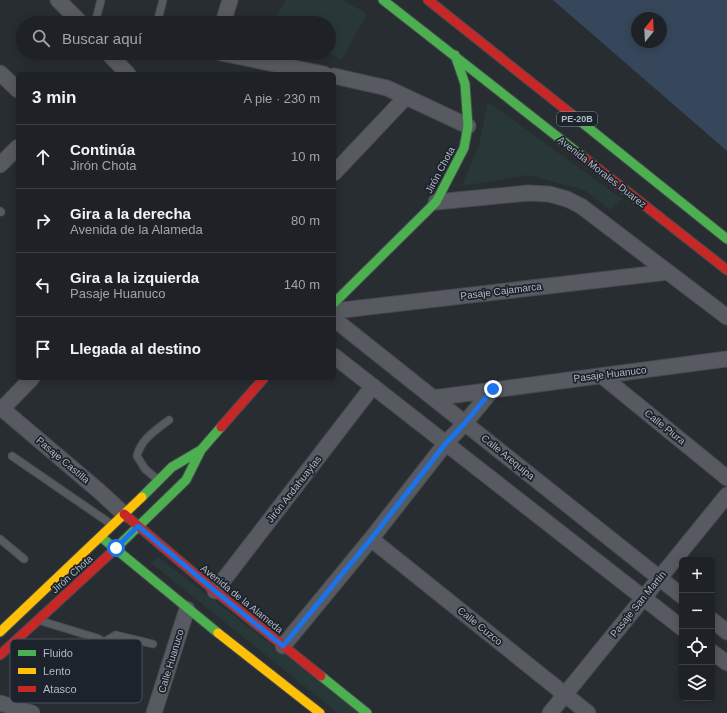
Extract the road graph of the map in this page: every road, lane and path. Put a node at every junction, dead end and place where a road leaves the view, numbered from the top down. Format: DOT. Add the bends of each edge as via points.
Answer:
graph roads {
  1 [pos="58,0"];
  2 [pos="101,0"];
  3 [pos="163,0"];
  4 [pos="230,0"];
  5 [pos="383,0"];
  6 [pos="428,0"];
  7 [pos="74,16"];
  8 [pos="97,16"];
  9 [pos="159,16"];
  10 [pos="225,16"];
  11 [pos="455,55"];
  12 [pos="115,60"];
  13 [pos="255,60"];
  14 [pos="126,72"];
  15 [pos="313,72"];
  16 [pos="0,73"];
  17 [pos="336,76"];
  18 [pos="16,88"];
  19 [pos="406,97"];
  20 [pos="468,126"];
  21 [pos="16,150"];
  22 [pos="0,165"];
  23 [pos="336,171"];
  24 [pos="436,202"];
  25 [pos="727,239"];
  26 [pos="727,270"];
  27 [pos="668,272"];
  28 [pos="336,296"];
  29 [pos="336,311"];
  30 [pos="727,317"];
  31 [pos="336,321"];
  32 [pos="336,358"];
  33 [pos="727,359"];
  34 [pos="602,376"];
  35 [pos="30,380"];
  36 [pos="262,380"];
  37 [pos="373,386"];
  38 [pos="493,389"];
  39 [pos="433,398"];
  40 [pos="1,408"];
  41 [pos="169,420"];
  42 [pos="465,423"];
  43 [pos="446,443"];
  44 [pos="201,450"];
  45 [pos="12,456"];
  46 [pos="727,478"];
  47 [pos="158,480"];
  48 [pos="727,495"];
  49 [pos="124,514"];
  50 [pos="112,526"];
  51 [pos="138,526"];
  52 [pos="101,537"];
  53 [pos="0,539"];
  54 [pos="371,539"];
  55 [pos="116,548"];
  56 [pos="24,559"];
  57 [pos="660,578"];
  58 [pos="215,591"];
  59 [pos="679,594"];
  60 [pos="643,598"];
  61 [pos="187,609"];
  62 [pos="38,620"];
  63 [pos="715,622"];
  64 [pos="679,626"];
  65 [pos="0,632"];
  66 [pos="727,632"];
  67 [pos="17,639"];
  68 [pos="99,639"];
  69 [pos="108,639"];
  70 [pos="134,639"];
  71 [pos="142,641"];
  72 [pos="152,644"];
  73 [pos="10,646"];
  74 [pos="283,646"];
  75 [pos="715,654"];
  76 [pos="0,655"];
  77 [pos="727,663"];
  78 [pos="565,694"];
  79 [pos="0,703"];
  80 [pos="32,713"];
  81 [pos="154,713"];
  82 [pos="320,713"];
  83 [pos="367,713"];
  84 [pos="550,713"];
  85 [pos="588,713"];
  1 -- 7 [label="street"];
  2 -- 8 [label="lane"];
  3 -- 9 [label="lane"];
  4 -- 10 [label="street"];
  5 -- 11 [label="main road, Avenida Morales Duarez / PE-20B"];
  6 -- 25 [label="main road, PE-20B"];
  11 -- 20 [label="main road, Jirón Chota" via="465,84"];
  11 -- 26 [label="main road, Avenida Morales Duarez / PE-20B"];
  12 -- 14 [label="street"];
  13 -- 15 [label="street"];
  16 -- 18 [label="street"];
  17 -- 19 [label="street" via="387,88"];
  19 -- 20 [label="street"];
  19 -- 23 [label="street"];
  20 -- 24 [label="main road, Jirón Chota" via="464,148"];
  21 -- 22 [label="street"];
  24 -- 27 [label="street" via="528,193 549,194 567,199 581,206"];
  24 -- 28 [label="main road, Jirón Chota"];
  27 -- 29 [label="street, Pasaje Cajamarca"];
  27 -- 30 [label="street"];
  31 -- 39 [label="street, Calle Arequipa"];
  32 -- 37 [label="street"];
  33 -- 34 [label="street, Pasaje Huanuco"];
  34 -- 38 [label="street, Pasaje Huanuco"];
  34 -- 46 [label="street, Calle Piura"];
  35 -- 40 [label="street"];
  36 -- 44 [label="main road, Jirón Chota"];
  37 -- 43 [label="street"];
  37 -- 58 [label="street, Jirón Andahuaylas"];
  38 -- 39 [label="street, Pasaje Huanuco"];
  38 -- 42 [label="street"];
  39 -- 42 [label="street, Calle Arequipa"];
  40 -- 49 [label="street, Pasaje Castilla"];
  41 -- 47 [label="lane" via="144,440 137,456 145,469"];
  42 -- 43 [label="street"];
  42 -- 57 [label="street, Calle Arequipa"];
  43 -- 54 [label="street"];
  43 -- 60 [label="street"];
  44 -- 47 [label="main road, Jirón Chota" via="172,467"];
  44 -- 51 [label="main road, Jirón Chota" via="186,480"];
  45 -- 50 [label="lane"];
  47 -- 49 [label="main road, Jirón Chota"];
  48 -- 57 [label="street, Pasaje San Martin"];
  49 -- 50 [label="main road, Jirón Chota"];
  49 -- 51 [label="main road, Avenida de la Alameda"];
  50 -- 52 [label="main road, Jirón Chota"];
  51 -- 55 [label="main road, Jirón Chota"];
  51 -- 58 [label="main road, Avenida de la Alameda"];
  52 -- 55 [label="main road"];
  52 -- 65 [label="main road, Jirón Chota"];
  53 -- 56 [label="lane"];
  54 -- 74 [label="street"];
  54 -- 78 [label="street, Calle Cuzco"];
  55 -- 61 [label="main road"];
  55 -- 62 [label="main road, Jirón Chota"];
  57 -- 59 [label="street, Calle Arequipa"];
  57 -- 60 [label="street, Pasaje San Martin"];
  58 -- 74 [label="main road, Avenida de la Alameda"];
  60 -- 64 [label="street"];
  60 -- 78 [label="street, Pasaje San Martin"];
  61 -- 81 [label="street, Calle Huanuco"];
  61 -- 82 [label="main road"];
  62 -- 67 [label="main road, Jirón Chota"];
  62 -- 68 [label="lane"];
  63 -- 66 [label="street"];
  69 -- 70 [label="lane" via="116,634"];
  71 -- 72 [label="lane"];
  73 -- 76 [label="main road, Jirón Chota"];
  74 -- 83 [label="main road, Avenida de la Alameda"];
  75 -- 77 [label="street"];
  78 -- 84 [label="street, Pasaje San Martin"];
  78 -- 85 [label="street, Calle Cuzco"];
  79 -- 80 [label="street"];
}
